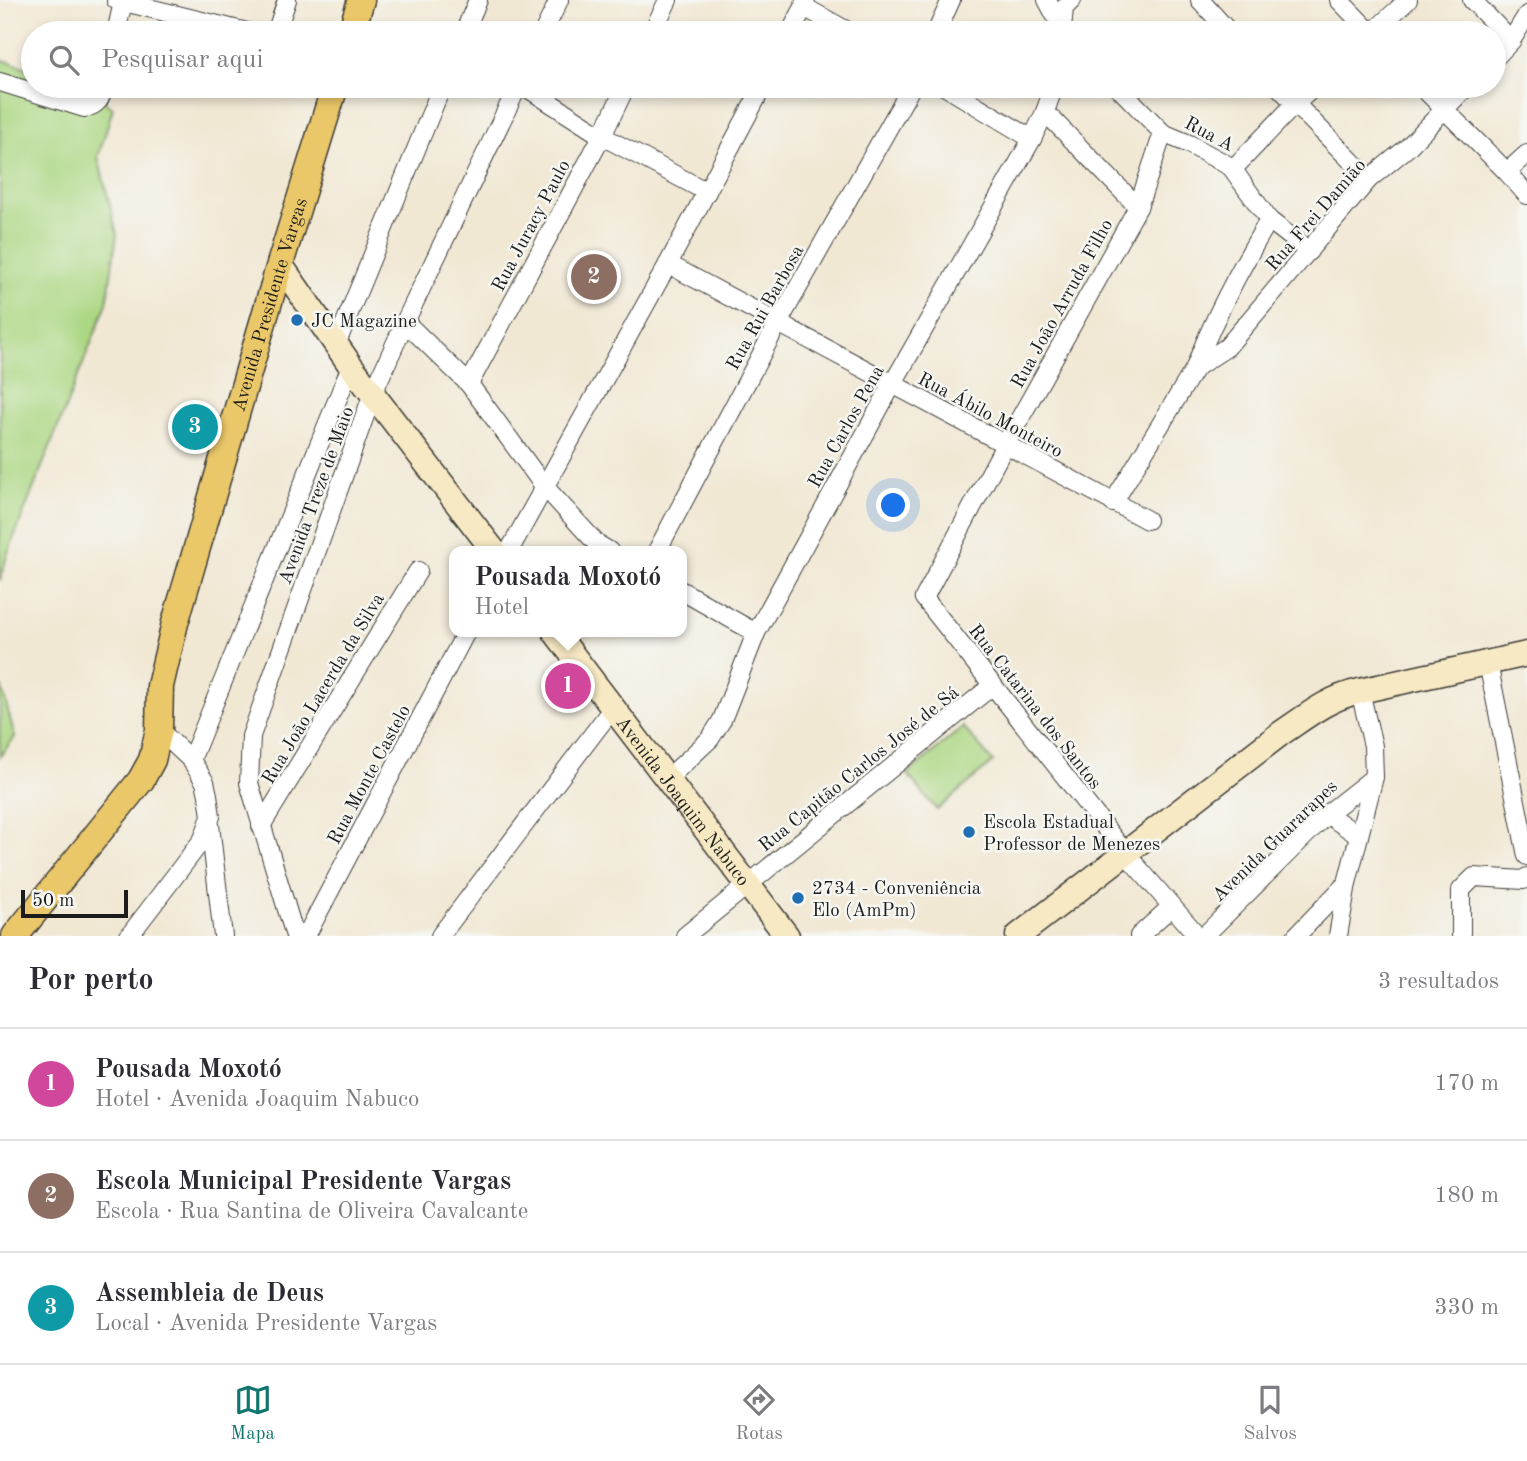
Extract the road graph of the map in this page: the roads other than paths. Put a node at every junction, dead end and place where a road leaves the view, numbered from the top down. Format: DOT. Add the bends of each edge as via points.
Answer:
graph roads {
  1 [pos="287,0"];
  2 [pos="361,0"];
  3 [pos="478,0"];
  4 [pos="559,0"];
  5 [pos="668,0"];
  6 [pos="951,0"];
  7 [pos="1047,0"];
  8 [pos="1072,0"];
  9 [pos="1200,0"];
  10 [pos="1339,0"];
  11 [pos="1408,0"];
  12 [pos="1472,0"];
  13 [pos="126,2"];
  14 [pos="804,4"];
  15 [pos="1527,15"];
  16 [pos="120,21"];
  17 [pos="203,21"];
  18 [pos="280,21"];
  19 [pos="355,21"];
  20 [pos="469,21"];
  21 [pos="549,21"];
  22 [pos="658,21"];
  23 [pos="796,21"];
  24 [pos="832,21"];
  25 [pos="941,21"];
  26 [pos="1058,21"];
  27 [pos="1063,21"];
  28 [pos="1219,21"];
  29 [pos="1359,21"];
  30 [pos="1384,21"];
  31 [pos="1492,21"];
  32 [pos="1506,36"];
  33 [pos="1511,41"];
  34 [pos="1506,46"];
  35 [pos="0,82"];
  36 [pos="21,88"];
  37 [pos="52,98"];
  38 [pos="99,98"];
  39 [pos="331,98"];
  40 [pos="437,98"];
  41 [pos="512,98"];
  42 [pos="543,98"];
  43 [pos="620,98"];
  44 [pos="756,98"];
  45 [pos="905,98"];
  46 [pos="964,98"];
  47 [pos="1050,98"];
  48 [pos="1129,98"];
  49 [pos="1289,98"];
  50 [pos="1302,98"];
  51 [pos="1432,98"];
  52 [pos="1456,98"];
  53 [pos="1295,104"];
  54 [pos="1444,110"];
  55 [pos="1045,112"];
  56 [pos="1163,133"];
  57 [pos="602,136"];
  58 [pos="1032,139"];
  59 [pos="1527,154"];
  60 [pos="1233,169"];
  61 [pos="1507,172"];
  62 [pos="1369,179"];
  63 [pos="707,192"];
  64 [pos="1527,195"];
  65 [pos="1138,207"];
  66 [pos="1269,220"];
  67 [pos="1309,251"];
  68 [pos="280,264"];
  69 [pos="668,264"];
  70 [pos="405,322"];
  71 [pos="778,323"];
  72 [pos="336,345"];
  73 [pos="351,366"];
  74 [pos="1195,368"];
  75 [pos="469,384"];
  76 [pos="892,385"];
  77 [pos="373,393"];
  78 [pos="1005,445"];
  79 [pos="544,486"];
  80 [pos="1113,503"];
  81 [pos="1147,520"];
  82 [pos="490,546"];
  83 [pos="512,546"];
  84 [pos="600,546"];
  85 [pos="660,546"];
  86 [pos="418,571"];
  87 [pos="687,594"];
  88 [pos="924,598"];
  89 [pos="756,634"];
  90 [pos="464,637"];
  91 [pos="559,637"];
  92 [pos="1527,654"];
  93 [pos="1527,669"];
  94 [pos="1490,670"];
  95 [pos="993,685"];
  96 [pos="1361,696"];
  97 [pos="612,709"];
  98 [pos="159,730"];
  99 [pos="191,760"];
  100 [pos="1374,777"];
  101 [pos="666,780"];
  102 [pos="1327,814"];
  103 [pos="209,822"];
  104 [pos="261,826"];
  105 [pos="1359,836"];
  106 [pos="1126,854"];
  107 [pos="1527,856"];
  108 [pos="1527,877"];
  109 [pos="1347,883"];
  110 [pos="748,885"];
  111 [pos="1171,907"];
  112 [pos="15,936"];
  113 [pos="129,936"];
  114 [pos="223,936"];
  115 [pos="295,936"];
  116 [pos="306,936"];
  117 [pos="440,936"];
  118 [pos="685,936"];
  119 [pos="787,936"];
  120 [pos="1018,936"];
  121 [pos="1139,936"];
  122 [pos="1198,936"];
  123 [pos="1204,936"];
  124 [pos="1296,936"];
  125 [pos="1338,936"];
  126 [pos="1461,936"];
  1 -- 18 [label="street"];
  2 -- 19 [label="main road"];
  3 -- 20 [label="street"];
  4 -- 21 [label="street"];
  5 -- 22 [label="street"];
  6 -- 25 [label="street"];
  7 -- 26 [label="street"];
  8 -- 27 [label="street" via="1064,8"];
  9 -- 28 [label="street"];
  10 -- 29 [label="street"];
  11 -- 30 [label="street"];
  12 -- 31 [label="street"];
  13 -- 16 [label="street"];
  13 -- 17 [label="street"];
  14 -- 23 [label="street"];
  14 -- 24 [label="street"];
  15 -- 33 [label="street"];
  32 -- 33 [label="street"];
  33 -- 34 [label="street"];
  35 -- 36 [label="street"];
  37 -- 38 [label="street" via="85,108"];
  39 -- 68 [label="main road, Avenida Presidente Vargas"];
  40 -- 72 [label="street"];
  41 -- 70 [label="street, Avenida Treze de Maio"];
  42 -- 57 [label="street"];
  43 -- 57 [label="street, Rua Juracy Paulo"];
  44 -- 63 [label="street"];
  45 -- 71 [label="street, Rua Rui Barbosa"];
  46 -- 58 [label="street"];
  47 -- 55 [label="street, Rua Carlos Pena"];
  48 -- 56 [label="street, Rua A"];
  49 -- 53 [label="street"];
  50 -- 53 [label="street"];
  51 -- 54 [label="street"];
  52 -- 54 [label="street, Rua Frei Damião"];
  53 -- 60 [label="street"];
  53 -- 62 [label="street"];
  54 -- 61 [label="street"];
  54 -- 62 [label="street, Rua Frei Damião"];
  55 -- 58 [label="street, Rua Carlos Pena"];
  55 -- 65 [label="street"];
  56 -- 60 [label="street, Rua A"];
  56 -- 65 [label="street, Rua João Arruda Filho"];
  57 -- 63 [label="street"];
  57 -- 75 [label="street, Rua Juracy Paulo"];
  58 -- 76 [label="street, Rua Carlos Pena"];
  59 -- 61 [label="street"];
  60 -- 66 [label="street, Rua A"];
  61 -- 64 [label="street"];
  62 -- 67 [label="street, Rua Frei Damião"];
  63 -- 69 [label="street"];
  65 -- 78 [label="street, Rua João Arruda Filho"];
  66 -- 67 [label="street, Rua A"];
  66 -- 74 [label="street, Rua Frei Damião" via="1207,336"];
  67 -- 74 [label="street, Rua Frei Damião" via="1227,347"];
  68 -- 72 [label="main road"];
  68 -- 98 [label="main road, Avenida Presidente Vargas" via="175,623 160,686"];
  69 -- 71 [label="street, Rua Ábilo Monteiro"];
  69 -- 79 [label="street"];
  70 -- 75 [label="street"];
  70 -- 77 [label="street, Avenida Treze de Maio"];
  71 -- 76 [label="street, Rua Ábilo Monteiro"];
  71 -- 85 [label="street, Rua Rui Barbosa"];
  72 -- 73 [label="main road"];
  73 -- 77 [label="main road"];
  73 -- 99 [label="street, Avenida Treze de Maio"];
  74 -- 80 [label="street, Rua Frei Damião"];
  75 -- 79 [label="street"];
  76 -- 78 [label="street, Rua Ábilo Monteiro"];
  76 -- 89 [label="street, Rua Carlos Pena"];
  77 -- 82 [label="main road"];
  77 -- 104 [label="street, Avenida Treze de Maio" via="251,736 249,783"];
  78 -- 80 [label="street, Rua Ábilo Monteiro"];
  78 -- 88 [label="street, Rua João Arruda Filho"];
  79 -- 83 [label="street"];
  79 -- 84 [label="street"];
  80 -- 81 [label="street, Rua Ábilo Monteiro"];
  86 -- 104 [label="street, Rua João Lacerda da Silva"];
  87 -- 89 [label="street"];
  88 -- 95 [label="street, Rua Catarina dos Santos"];
  89 -- 101 [label="street, Rua Carlos Pena" via="722,720"];
  90 -- 116 [label="street, Rua Monte Castelo"];
  91 -- 97 [label="main road, Avenida Joaquim Nabuco"];
  92 -- 94 [label="main road"];
  93 -- 94 [label="main road"];
  94 -- 96 [label="main road"];
  94 -- 107 [label="street"];
  95 -- 106 [label="street, Rua Catarina dos Santos"];
  95 -- 110 [label="street, Rua Capitão Carlos José de Sá"];
  96 -- 100 [label="street" via="1374,746"];
  96 -- 106 [label="main road" via="1342,695 1324,703"];
  97 -- 101 [label="main road, Avenida Joaquim Nabuco"];
  97 -- 117 [label="street"];
  98 -- 99 [label="street"];
  98 -- 112 [label="main road, Avenida Presidente Vargas" via="152,760 141,780"];
  99 -- 103 [label="street" via="205,782"];
  100 -- 102 [label="street, Avenida Guararapes"];
  100 -- 105 [label="street"];
  101 -- 110 [label="main road, Avenida Joaquim Nabuco"];
  102 -- 105 [label="street"];
  102 -- 123 [label="street, Avenida Guararapes"];
  103 -- 113 [label="street" via="202,839"];
  103 -- 114 [label="street"];
  104 -- 115 [label="street, Avenida Treze de Maio"];
  105 -- 109 [label="street"];
  106 -- 111 [label="street, Rua Catarina dos Santos"];
  106 -- 120 [label="main road"];
  108 -- 126 [label="street" via="1474,877 1461,890"];
  109 -- 124 [label="street"];
  109 -- 125 [label="street"];
  110 -- 118 [label="street, Rua Capitão Carlos José de Sá"];
  110 -- 119 [label="main road, Avenida Joaquim Nabuco"];
  111 -- 121 [label="street"];
  111 -- 122 [label="street, Rua Catarina dos Santos"];
}
